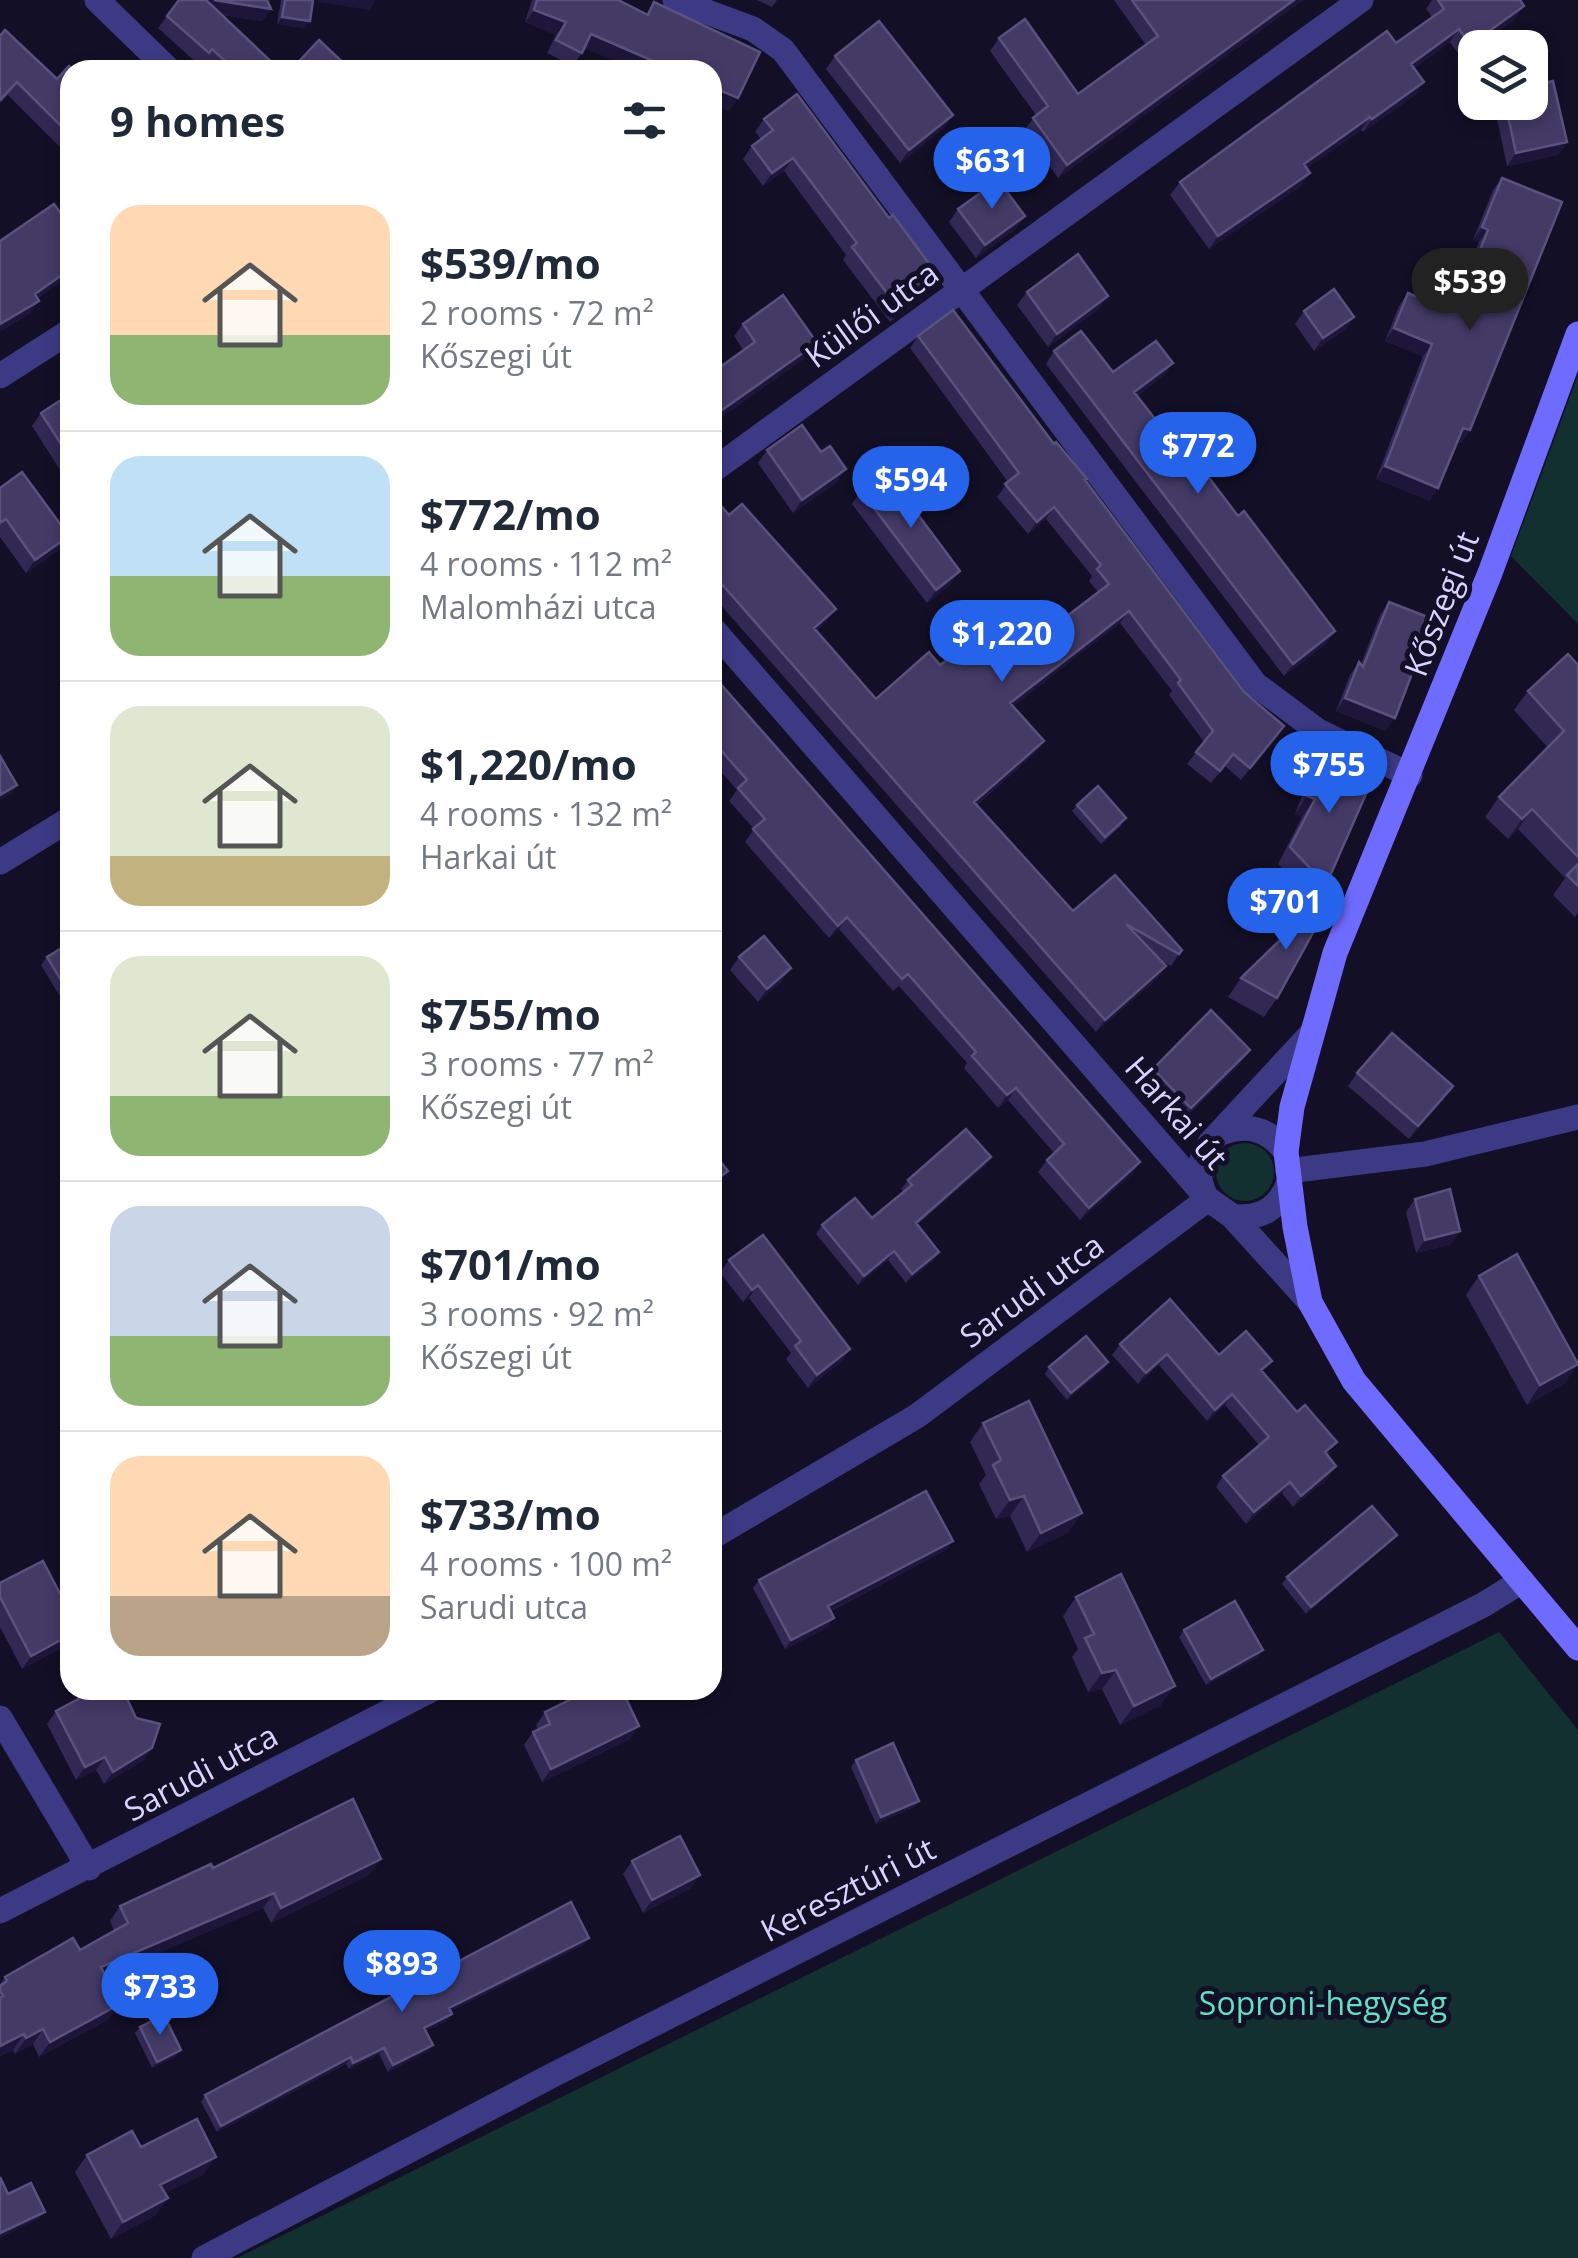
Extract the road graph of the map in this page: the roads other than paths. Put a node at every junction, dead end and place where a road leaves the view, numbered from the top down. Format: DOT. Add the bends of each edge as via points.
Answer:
graph roads {
  1 [pos="97,0"];
  2 [pos="675,0"];
  3 [pos="1361,0"];
  4 [pos="159,60"];
  5 [pos="960,290"];
  6 [pos="1578,334"];
  7 [pos="60,337"];
  8 [pos="0,376"];
  9 [pos="722,464"];
  10 [pos="722,640"];
  11 [pos="1410,774"];
  12 [pos="60,826"];
  13 [pos="0,862"];
  14 [pos="1310,1034"];
  15 [pos="1578,1118"];
  16 [pos="1221,1133"];
  17 [pos="1288,1168"];
  18 [pos="1208,1199"];
  19 [pos="1232,1216"];
  20 [pos="1310,1302"];
  21 [pos="722,1531"];
  22 [pos="1522,1581"];
  23 [pos="1578,1648"];
  24 [pos="412,1700"];
  25 [pos="0,1718"];
  26 [pos="89,1868"];
  27 [pos="0,1912"];
  28 [pos="204,2258"];
  1 -- 4 [label="street"];
  2 -- 5 [label="street" via="752,29 783,50"];
  3 -- 5 [label="street, Küllői utca"];
  5 -- 9 [label="street, Küllői utca"];
  5 -- 11 [label="street" via="1255,684 1318,731"];
  6 -- 11 [label="main road, Kőszegi út"];
  7 -- 8 [label="street"];
  10 -- 18 [label="street, Harkai út"];
  11 -- 14 [label="main road, Kőszegi út" via="1335,953"];
  12 -- 13 [label="street"];
  14 -- 16 [label="street"];
  14 -- 17 [label="main road, Kőszegi út" via="1292,1107"];
  15 -- 17 [label="street" via="1425,1154"];
  16 -- 17 [label="street" via="1265,1132"];
  16 -- 18 [label="street" via="1199,1171"];
  17 -- 19 [label="street" via="1284,1196 1274,1208 1261,1216"];
  17 -- 20 [label="main road, Kőszegi út"];
  18 -- 19 [label="street, Harkai út"];
  18 -- 21 [label="street, Sarudi utca" via="917,1416"];
  19 -- 20 [label="street, Harkai út"];
  20 -- 22 [label="main road, Harkai út" via="1354,1381"];
  22 -- 23 [label="main road, Harkai út"];
  22 -- 28 [label="street, Keresztúri út"];
  24 -- 26 [label="street, Sarudi utca"];
  25 -- 26 [label="street"];
  26 -- 27 [label="street, Sarudi utca"];
}
